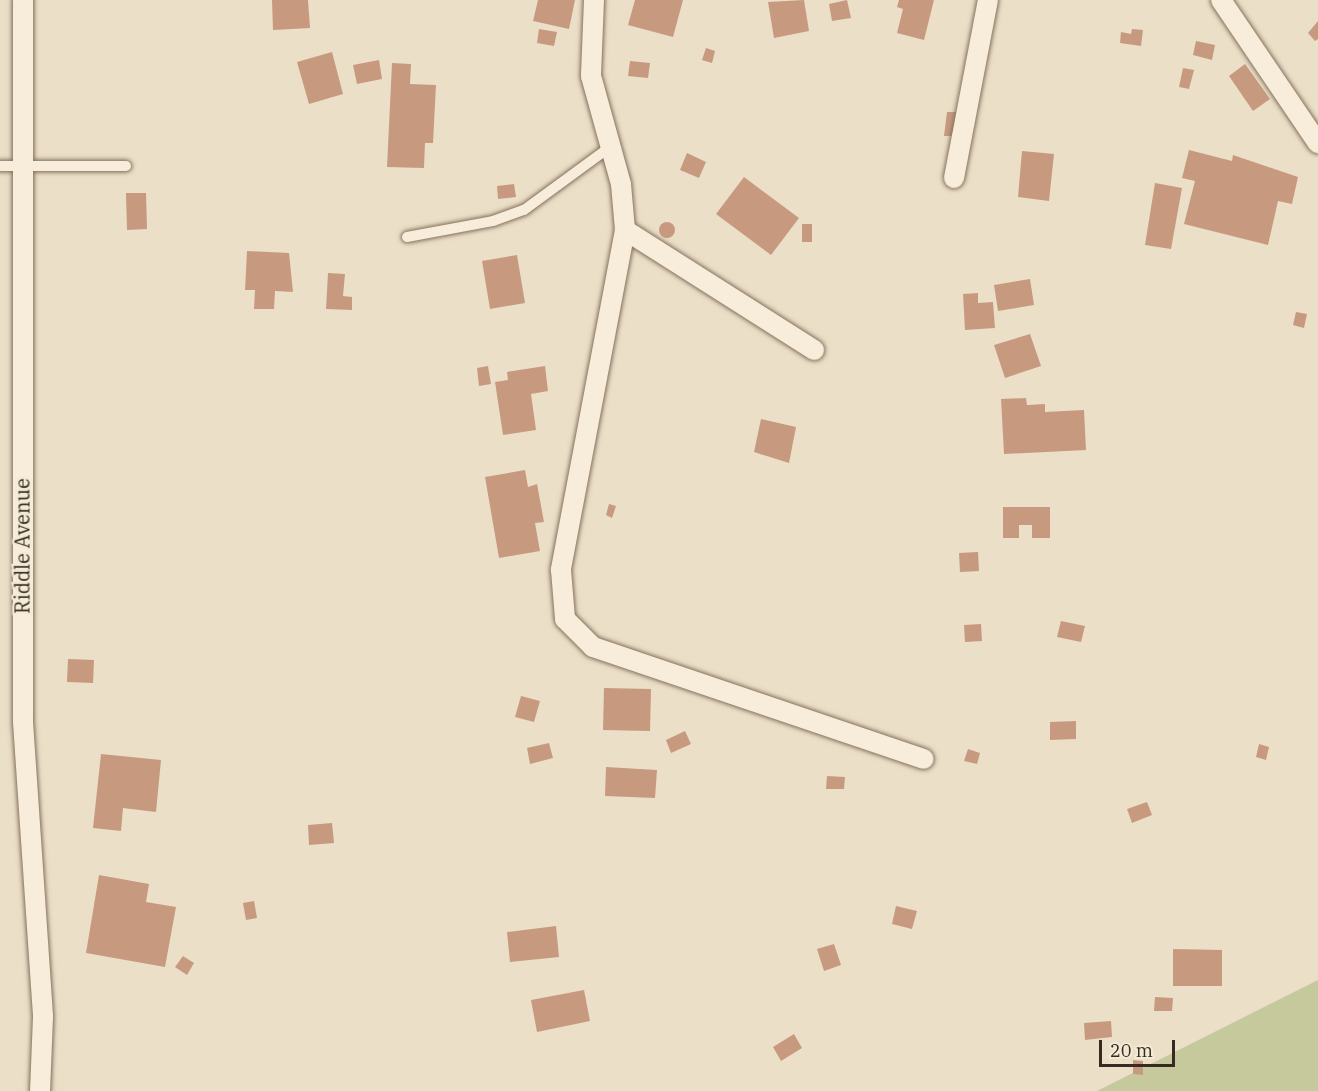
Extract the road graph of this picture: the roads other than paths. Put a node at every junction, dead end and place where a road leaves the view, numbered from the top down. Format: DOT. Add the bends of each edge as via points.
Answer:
graph roads {
  1 [pos="23,0"];
  2 [pos="594,0"];
  3 [pos="988,0"];
  4 [pos="1221,0"];
  5 [pos="1318,143"];
  6 [pos="610,147"];
  7 [pos="0,166"];
  8 [pos="126,166"];
  9 [pos="21,167"];
  10 [pos="954,178"];
  11 [pos="625,230"];
  12 [pos="407,237"];
  13 [pos="814,350"];
  14 [pos="924,759"];
  15 [pos="40,1091"];
  1 -- 9 [label="street, Riddle Avenue"];
  2 -- 6 [label="street" via="591,76"];
  3 -- 10 [label="street"];
  4 -- 5 [label="street"];
  6 -- 11 [label="street"];
  6 -- 12 [label="lane" via="524,210"];
  7 -- 9 [label="lane"];
  8 -- 9 [label="lane"];
  9 -- 15 [label="street, Riddle Avenue" via="23,722 43,1017"];
  11 -- 13 [label="street"];
  11 -- 14 [label="street" via="561,570 565,619 593,647"];
}
